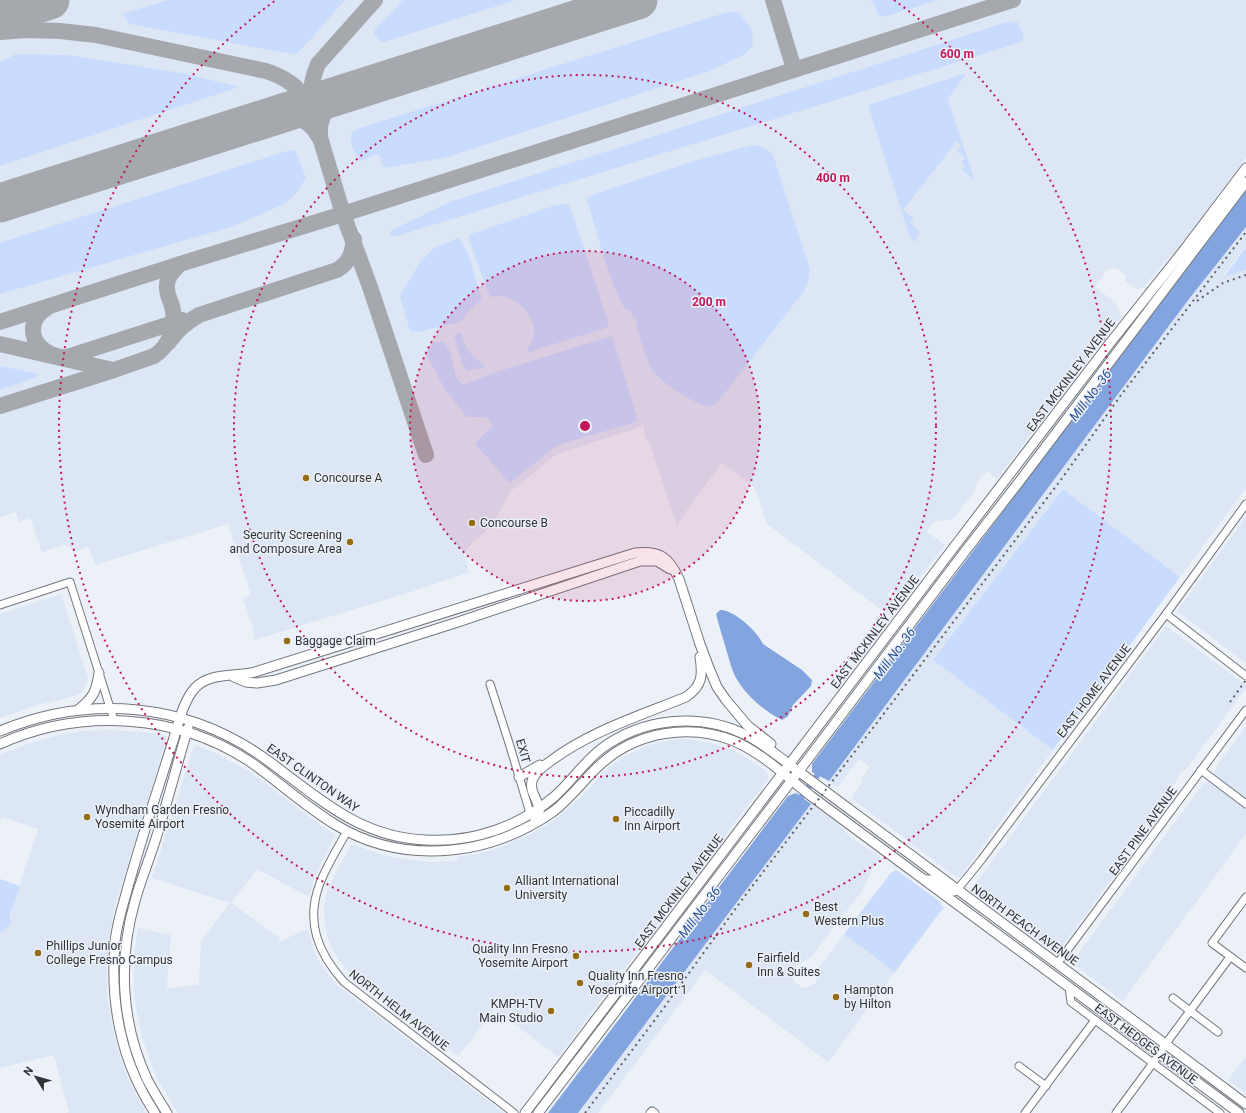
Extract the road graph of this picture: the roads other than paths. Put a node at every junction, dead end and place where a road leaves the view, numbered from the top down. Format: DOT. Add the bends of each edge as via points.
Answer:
graph roads {
  1 [pos="1246,168"];
  2 [pos="1246,182"];
  3 [pos="1141,305"];
  4 [pos="1148,311"];
  5 [pos="1110,343"];
  6 [pos="1067,418"];
  7 [pos="1052,419"];
  8 [pos="1019,482"];
  9 [pos="1246,504"];
  10 [pos="679,579"];
  11 [pos="483,600"];
  12 [pos="0,604"];
  13 [pos="487,612"];
  14 [pos="1166,614"];
  15 [pos="700,644"];
  16 [pos="99,673"];
  17 [pos="229,676"];
  18 [pos="1246,676"];
  19 [pos="490,684"];
  20 [pos="110,708"];
  21 [pos="78,710"];
  22 [pos="1246,710"];
  23 [pos="180,718"];
  24 [pos="114,720"];
  25 [pos="190,721"];
  26 [pos="176,730"];
  27 [pos="0,731"];
  28 [pos="187,733"];
  29 [pos="0,744"];
  30 [pos="556,756"];
  31 [pos="790,765"];
  32 [pos="1201,770"];
  33 [pos="799,771"];
  34 [pos="783,774"];
  35 [pos="519,777"];
  36 [pos="791,781"];
  37 [pos="1246,804"];
  38 [pos="540,808"];
  39 [pos="530,814"];
  40 [pos="537,822"];
  41 [pos="347,831"];
  42 [pos="420,840"];
  43 [pos="923,878"];
  44 [pos="957,890"];
  45 [pos="125,896"];
  46 [pos="1246,897"];
  47 [pos="136,899"];
  48 [pos="687,900"];
  49 [pos="998,934"];
  50 [pos="1230,957"];
  51 [pos="1057,964"];
  52 [pos="1246,968"];
  53 [pos="644,974"];
  54 [pos="1052,975"];
  55 [pos="1069,987"];
  56 [pos="1173,998"];
  57 [pos="1110,1003"];
  58 [pos="1190,1011"];
  59 [pos="1095,1020"];
  60 [pos="1218,1032"];
  61 [pos="1166,1044"];
  62 [pos="1160,1054"];
  63 [pos="1153,1063"];
  64 [pos="1019,1066"];
  65 [pos="1195,1081"];
  66 [pos="1046,1086"];
  67 [pos="1246,1104"];
  68 [pos="1246,1111"];
  69 [pos="154,1113"];
  70 [pos="167,1113"];
  71 [pos="514,1113"];
  72 [pos="525,1113"];
  73 [pos="538,1113"];
  74 [pos="1025,1113"];
  75 [pos="1116,1113"];
  76 [pos="1220,1113"];
  77 [pos="1239,1113"];
  1 -- 3 [label="main road, EAST MCKINLEY AVENUE"];
  2 -- 4 [label="main road, EAST MCKINLEY AVENUE"];
  3 -- 4 [label="main road"];
  3 -- 5 [label="main road, EAST MCKINLEY AVENUE"];
  4 -- 6 [label="main road, EAST MCKINLEY AVENUE"];
  5 -- 6 [label="main road" via="1092,375 1066,408 1064,414"];
  5 -- 7 [label="main road, EAST MCKINLEY AVENUE"];
  6 -- 8 [label="main road, EAST MCKINLEY AVENUE"];
  7 -- 8 [label="main road" via="1052,428 1032,455"];
  7 -- 31 [label="main road, EAST MCKINLEY AVENUE"];
  8 -- 33 [label="main road, EAST MCKINLEY AVENUE"];
  9 -- 14 [label="street, EAST HOME AVENUE"];
  10 -- 11 [label="main road" via="674,568 663,557 656,553 642,552"];
  10 -- 13 [label="main road" via="664,564 657,561 640,561"];
  10 -- 15 [label="main road"];
  11 -- 13 [label="main road"];
  11 -- 17 [label="main road" via="255,672"];
  12 -- 16 [label="street" via="70,582"];
  13 -- 17 [label="main road" via="276,680 257,683"];
  14 -- 18 [label="street"];
  14 -- 44 [label="street, EAST HOME AVENUE"];
  15 -- 30 [label="main road" via="702,675 699,684 686,697 605,731"];
  15 -- 31 [label="main road" via="717,687 726,700 747,725 784,753"];
  16 -- 20 [label="street"];
  16 -- 21 [label="main road" via="95,692"];
  17 -- 23 [label="main road" via="205,681 195,688"];
  19 -- 35 [label="street, EXIT"];
  20 -- 21 [label="main road, EAST CLINTON WAY"];
  20 -- 23 [label="main road, EAST CLINTON WAY" via="150,711"];
  20 -- 24 [label="street"];
  21 -- 27 [label="main road, EAST CLINTON WAY" via="36,718"];
  22 -- 32 [label="street, EAST PINE AVENUE"];
  23 -- 25 [label="main road, EAST CLINTON WAY"];
  23 -- 26 [label="main road"];
  24 -- 26 [label="main road, EAST CLINTON WAY"];
  24 -- 29 [label="main road, EAST CLINTON WAY" via="61,725"];
  25 -- 28 [label="main road"];
  25 -- 42 [label="main road, EAST CLINTON WAY" via="220,732 252,749 351,820 384,833"];
  26 -- 28 [label="main road, EAST CLINTON WAY"];
  26 -- 45 [label="main road"];
  28 -- 41 [label="main road, EAST CLINTON WAY" via="213,742 244,758 328,820"];
  28 -- 47 [label="main road"];
  30 -- 35 [label="main road"];
  30 -- 38 [label="main road" via="540,769 532,780 532,792"];
  31 -- 33 [label="main road, NORTH PEACH AVENUE"];
  31 -- 34 [label="main road, EAST MCKINLEY AVENUE"];
  31 -- 38 [label="main road, EAST CLINTON WAY" via="757,741 736,730 701,722 666,722 632,731 610,743 589,759 561,790"];
  32 -- 37 [label="street"];
  32 -- 51 [label="street, EAST PINE AVENUE"];
  33 -- 36 [label="main road, EAST MCKINLEY AVENUE"];
  33 -- 44 [label="main road, NORTH PEACH AVENUE"];
  34 -- 36 [label="main road, NORTH PEACH AVENUE"];
  34 -- 40 [label="main road, EAST CLINTON WAY" via="744,746 726,738 692,732 659,734 632,744 609,757 565,801"];
  34 -- 48 [label="main road, EAST MCKINLEY AVENUE"];
  35 -- 39 [label="street, EXIT"];
  36 -- 43 [label="main road, NORTH PEACH AVENUE"];
  36 -- 53 [label="main road, EAST MCKINLEY AVENUE"];
  38 -- 39 [label="main road, EAST CLINTON WAY"];
  38 -- 40 [label="main road"];
  39 -- 40 [label="street, EXIT"];
  39 -- 42 [label="main road, EAST CLINTON WAY" via="502,828 474,836 448,840"];
  40 -- 41 [label="main road, EAST CLINTON WAY" via="497,841 471,848 440,851 418,851 388,846"];
  41 -- 42 [label="main road" via="356,829 404,842"];
  41 -- 71 [label="street, NORTH HELM AVENUE" via="322,879 315,902 317,940 327,961 344,982"];
  43 -- 44 [label="street" via="932,879 951,892"];
  43 -- 49 [label="main road, NORTH PEACH AVENUE"];
  44 -- 51 [label="main road, NORTH PEACH AVENUE"];
  45 -- 47 [label="street"];
  45 -- 69 [label="main road" via="115,941 115,1010 134,1076"];
  46 -- 50 [label="street" via="1212,943"];
  47 -- 70 [label="main road" via="126,942 124,978 128,1020 147,1079"];
  48 -- 53 [label="main road" via="687,907 657,948"];
  48 -- 72 [label="main road, EAST MCKINLEY AVENUE"];
  49 -- 51 [label="main road" via="1015,942 1046,964"];
  49 -- 54 [label="main road, NORTH PEACH AVENUE"];
  50 -- 52 [label="street"];
  50 -- 58 [label="street"];
  51 -- 57 [label="main road, NORTH PEACH AVENUE"];
  53 -- 73 [label="main road, EAST MCKINLEY AVENUE"];
  54 -- 55 [label="main road, NORTH PEACH AVENUE"];
  54 -- 57 [label="main road" via="1062,976 1092,997"];
  55 -- 59 [label="street, EAST HEDGES AVENUE" via="1071,1002"];
  55 -- 62 [label="main road, NORTH PEACH AVENUE"];
  56 -- 58 [label="street"];
  57 -- 61 [label="main road, NORTH PEACH AVENUE"];
  58 -- 60 [label="street"];
  58 -- 61 [label="street"];
  59 -- 63 [label="street, EAST HEDGES AVENUE"];
  59 -- 66 [label="street"];
  61 -- 62 [label="street"];
  61 -- 67 [label="main road, NORTH PEACH AVENUE"];
  62 -- 63 [label="street"];
  62 -- 65 [label="main road, NORTH PEACH AVENUE"];
  63 -- 75 [label="street"];
  63 -- 76 [label="street, EAST HEDGES AVENUE"];
  64 -- 66 [label="street"];
  65 -- 68 [label="main road" via="1214,1088"];
  65 -- 77 [label="main road, NORTH PEACH AVENUE"];
  66 -- 74 [label="street"];
}
